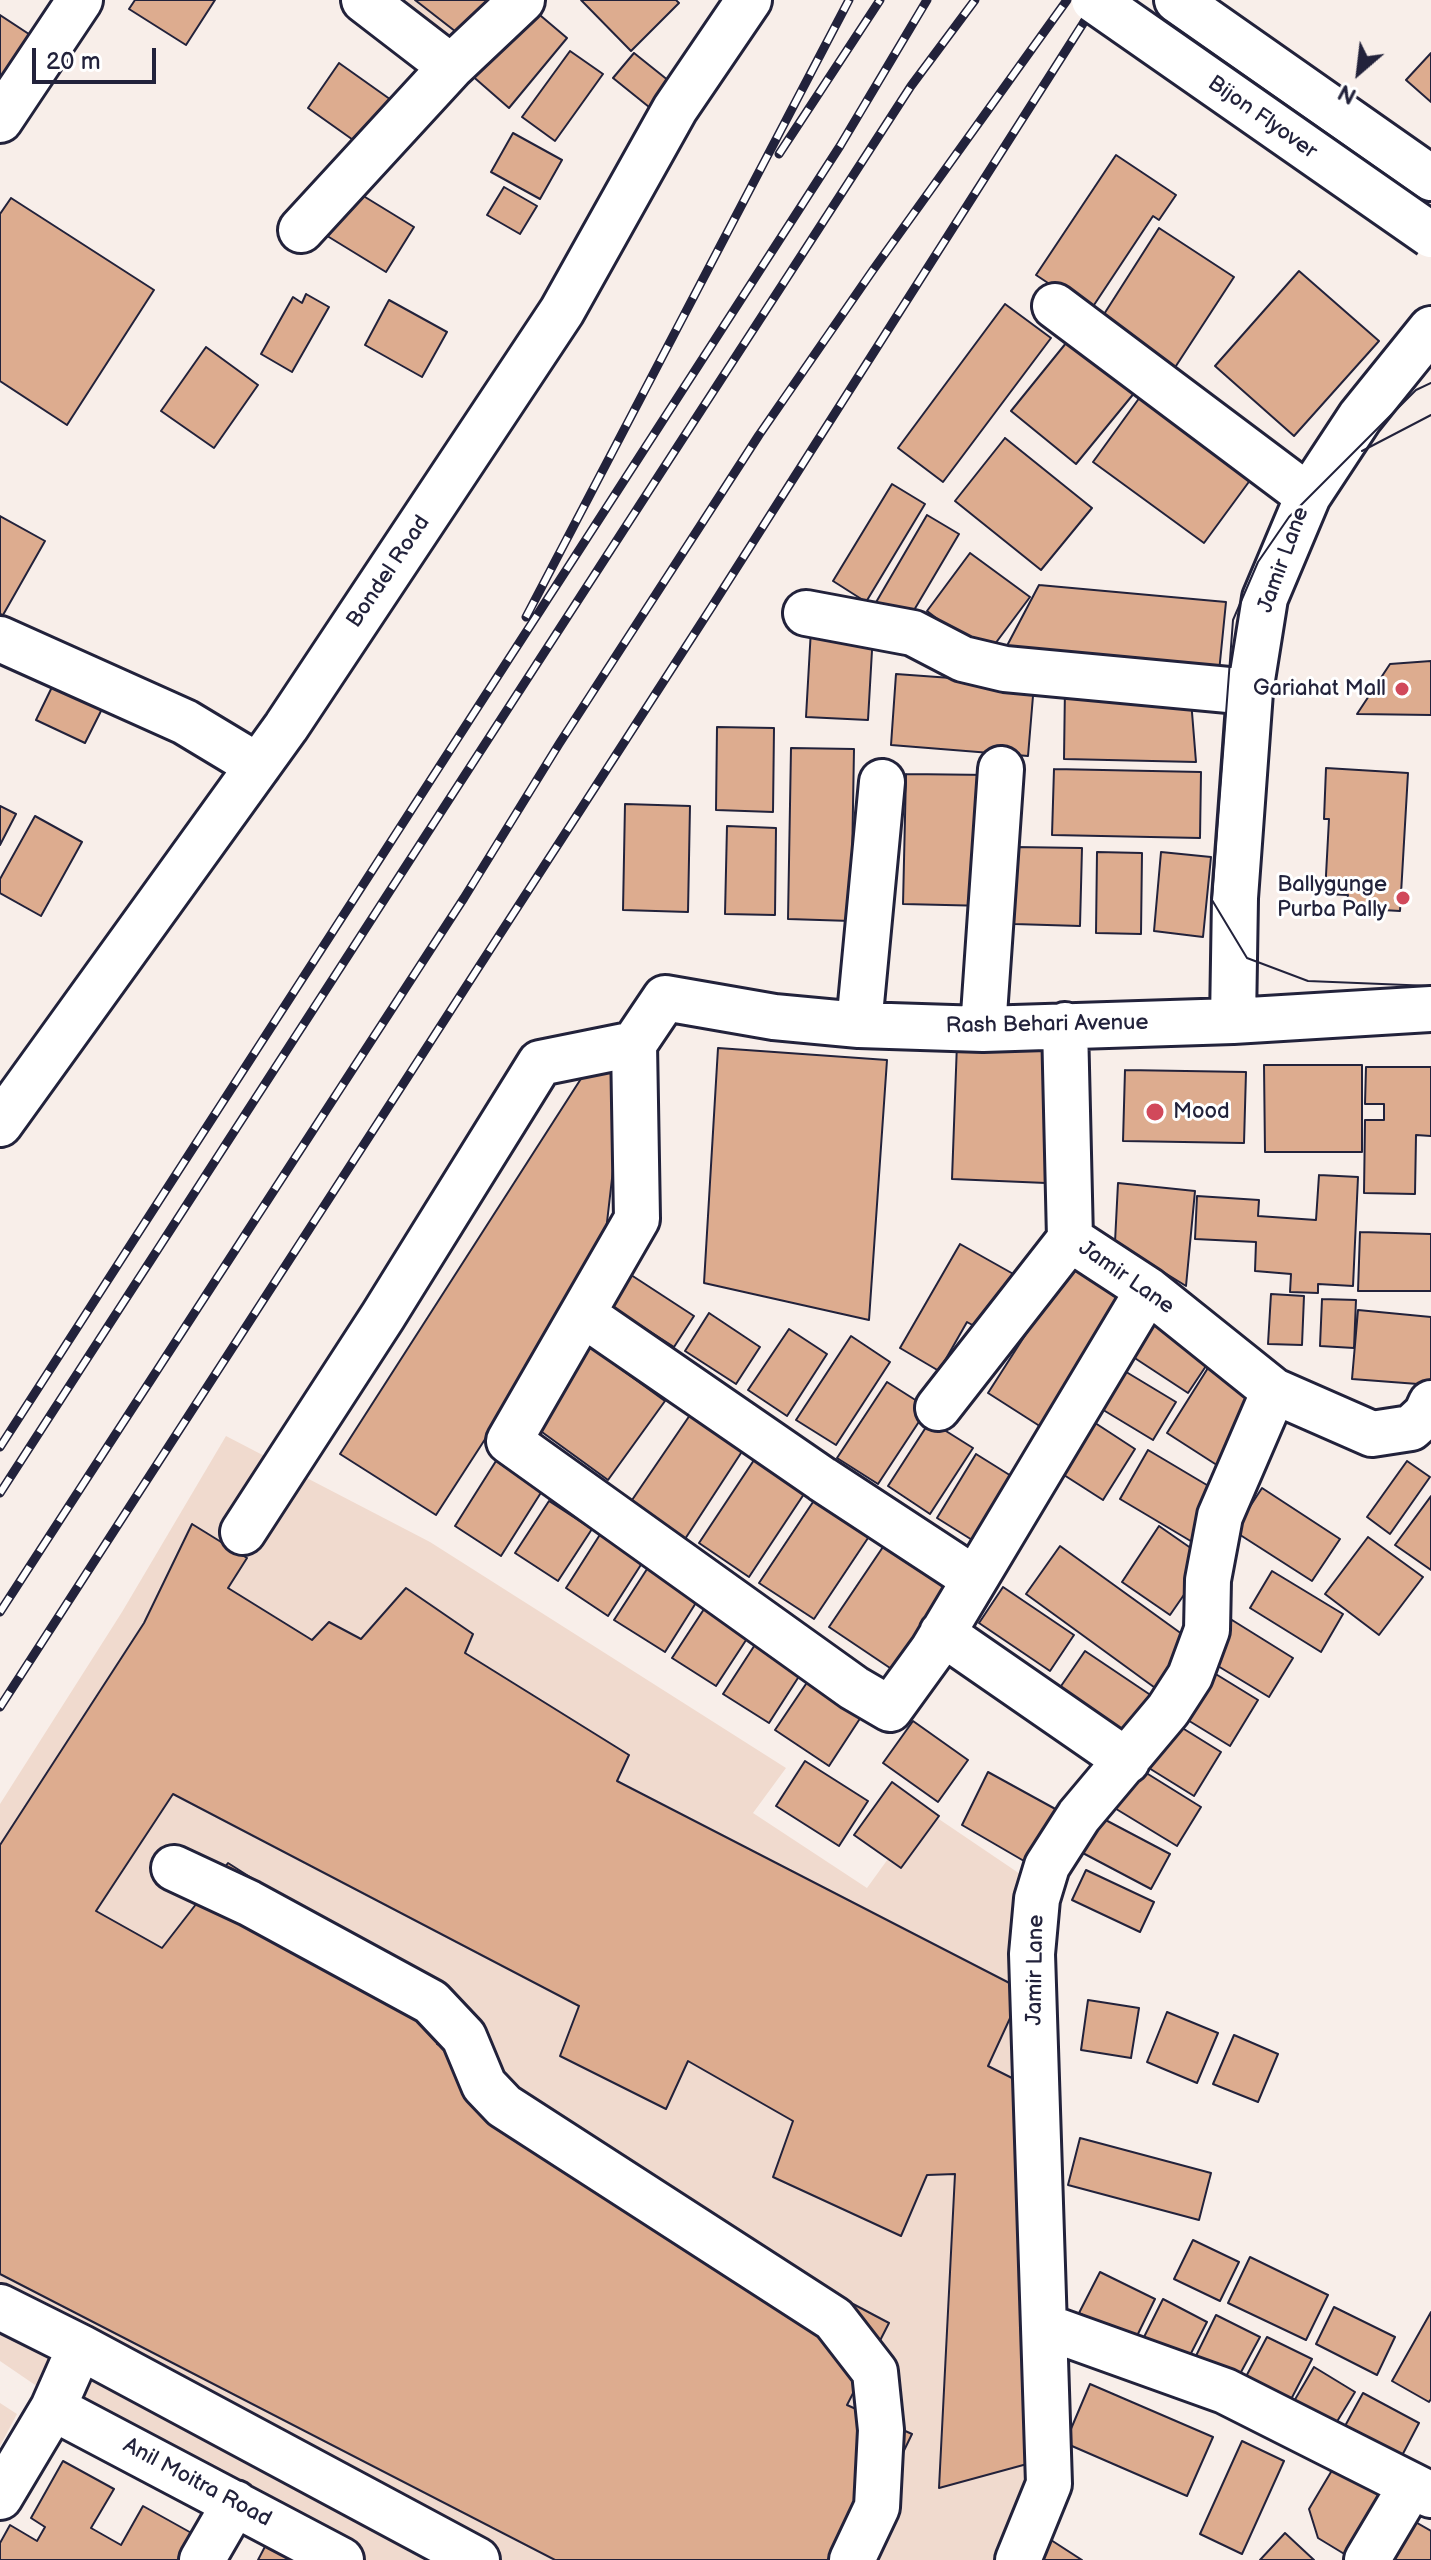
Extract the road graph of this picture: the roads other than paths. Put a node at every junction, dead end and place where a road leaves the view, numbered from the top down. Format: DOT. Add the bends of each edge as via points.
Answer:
graph roads {
  1 [pos="80,0"];
  2 [pos="364,0"];
  3 [pos="522,0"];
  4 [pos="749,0"];
  5 [pos="1094,0"];
  6 [pos="1177,0"];
  7 [pos="451,67"];
  8 [pos="0,120"];
  9 [pos="1431,178"];
  10 [pos="301,230"];
  11 [pos="1431,235"];
  12 [pos="1055,306"];
  13 [pos="1431,329"];
  14 [pos="1308,496"];
  15 [pos="806,613"];
  16 [pos="0,639"];
  17 [pos="1250,692"];
  18 [pos="258,766"];
  19 [pos="1001,769"];
  20 [pos="882,782"];
  21 [pos="1431,1009"];
  22 [pos="1233,1021"];
  23 [pos="859,1025"];
  24 [pos="1065,1025"];
  25 [pos="983,1029"];
  26 [pos="634,1044"];
  27 [pos="0,1124"];
  28 [pos="1070,1239"];
  29 [pos="1148,1290"];
  30 [pos="584,1315"];
  31 [pos="1274,1391"];
  32 [pos="1431,1403"];
  33 [pos="938,1408"];
  34 [pos="243,1532"];
  35 [pos="973,1578"];
  36 [pos="942,1633"];
  37 [pos="1127,1761"];
  38 [pos="174,1868"];
  39 [pos="0,2307"];
  40 [pos="1044,2326"];
  41 [pos="80,2347"];
  42 [pos="53,2408"];
  43 [pos="1421,2491"];
  44 [pos="0,2497"];
  45 [pos="235,2503"];
  46 [pos="202,2560"];
  47 [pos="341,2560"];
  48 [pos="477,2560"];
  49 [pos="852,2560"];
  50 [pos="1018,2560"];
  51 [pos="1367,2560"];
  1 -- 8 [label="street"];
  2 -- 7 [label="street"];
  3 -- 7 [label="street"];
  4 -- 18 [label="street, Bondel Road" via="675,109 562,311"];
  5 -- 11 [label="street, Bijon Flyover, bridge"];
  6 -- 9 [label="street"];
  7 -- 10 [label="street"];
  12 -- 14 [label="street"];
  13 -- 14 [label="street, Jamir Lane" via="1360,417"];
  14 -- 17 [label="street, Jamir Lane" via="1265,598"];
  15 -- 17 [label="street" via="913,633 963,659 1005,669"];
  16 -- 18 [label="street" via="185,722"];
  17 -- 22 [label="street, Jamir Lane" via="1235,898"];
  18 -- 27 [label="street, Bondel Road"];
  19 -- 25 [label="street"];
  20 -- 23 [label="street"];
  21 -- 22 [label="street, Rash Behari Avenue"];
  22 -- 24 [label="street, Rash Behari Avenue"];
  23 -- 25 [label="street, Rash Behari Avenue"];
  23 -- 26 [label="street, Rash Behari Avenue" via="665,998"];
  24 -- 25 [label="street, Rash Behari Avenue"];
  24 -- 28 [label="street, Jamir Lane"];
  26 -- 30 [label="street" via="637,1219"];
  26 -- 34 [label="street" via="540,1063"];
  28 -- 29 [label="street, Jamir Lane"];
  28 -- 33 [label="street"];
  29 -- 31 [label="street, Jamir Lane"];
  29 -- 35 [label="street"];
  30 -- 35 [label="street"];
  30 -- 36 [label="street" via="509,1441 890,1709"];
  31 -- 32 [label="street, Jamir Lane" via="1372,1434 1411,1428"];
  31 -- 37 [label="street, Jamir Lane" via="1220,1516 1208,1580 1207,1630 1190,1676"];
  35 -- 36 [label="street"];
  36 -- 37 [label="street"];
  37 -- 40 [label="street, Jamir Lane" via="1079,1816 1047,1866 1037,1899 1032,1954"];
  38 -- 49 [label="street" via="431,2002 464,2037 484,2085 504,2106 834,2319 875,2372 881,2430 877,2507"];
  39 -- 41 [label="street"];
  40 -- 43 [label="street" via="1225,2391"];
  40 -- 50 [label="street, Jamir Lane" via="1049,2484"];
  41 -- 42 [label="street"];
  41 -- 48 [label="street"];
  42 -- 44 [label="street"];
  42 -- 45 [label="street, Anil Moitra Road"];
  43 -- 51 [label="street"];
  45 -- 46 [label="street"];
  45 -- 47 [label="street, Anil Moitra Road"];
}
